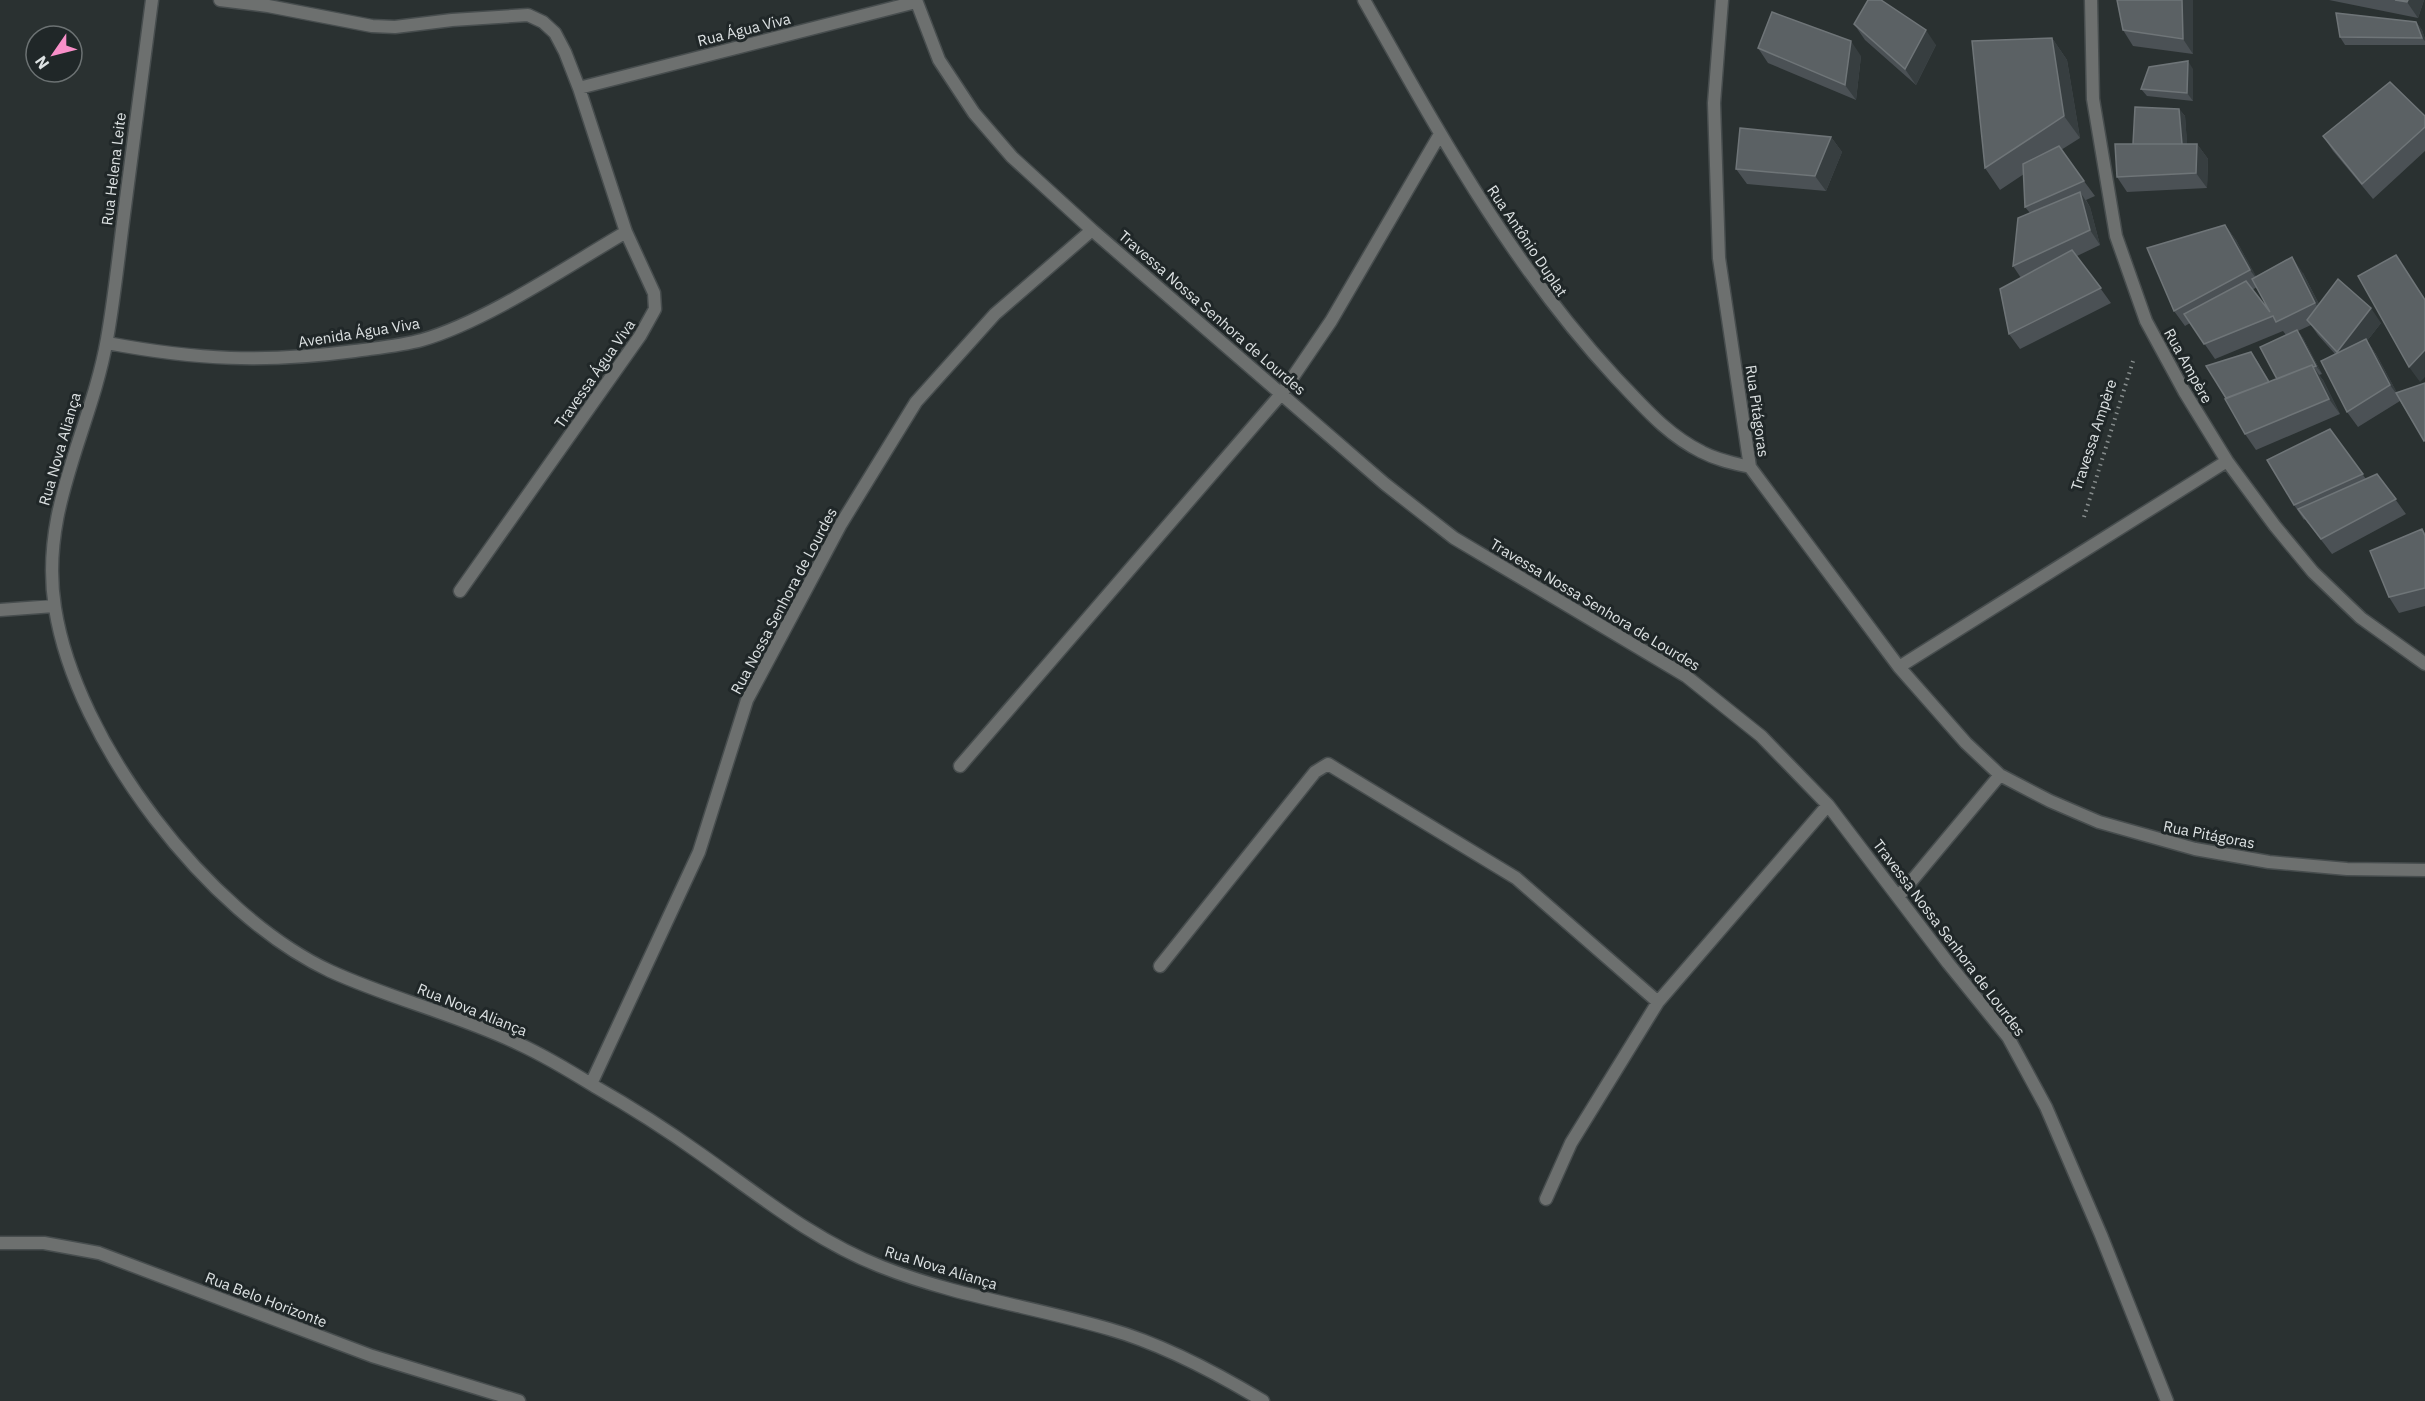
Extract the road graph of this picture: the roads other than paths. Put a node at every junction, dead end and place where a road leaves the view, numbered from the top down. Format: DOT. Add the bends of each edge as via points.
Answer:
graph roads {
  1 [pos="152,0"];
  2 [pos="220,0"];
  3 [pos="1364,0"];
  4 [pos="1722,0"];
  5 [pos="2091,0"];
  6 [pos="916,1"];
  7 [pos="579,88"];
  8 [pos="1440,134"];
  9 [pos="1092,230"];
  10 [pos="626,232"];
  11 [pos="107,343"];
  12 [pos="1282,393"];
  13 [pos="2228,461"];
  14 [pos="1750,467"];
  15 [pos="460,591"];
  16 [pos="54,606"];
  17 [pos="0,610"];
  18 [pos="2425,664"];
  19 [pos="1899,667"];
  20 [pos="960,766"];
  21 [pos="2000,775"];
  22 [pos="1828,805"];
  23 [pos="2425,870"];
  24 [pos="1899,896"];
  25 [pos="1160,966"];
  26 [pos="1658,1002"];
  27 [pos="591,1084"];
  28 [pos="1546,1199"];
  29 [pos="0,1242"];
  30 [pos="519,1401"];
  31 [pos="1263,1401"];
  32 [pos="2167,1401"];
  1 -- 11 [label="street, Rua Helena Leite"];
  2 -- 7 [label="street, Travessa Água Viva" via="372,27 528,15 555,33"];
  3 -- 8 [label="street, Rua Antônio Duplat"];
  4 -- 14 [label="street, Rua Pitágoras" via="1714,103 1719,258"];
  5 -- 13 [label="street, Rua Ampère" via="2093,99 2116,236 2146,321"];
  6 -- 7 [label="street, Rua Água Viva"];
  6 -- 9 [label="street, Travessa Nossa Senhora de Lourdes" via="939,60 974,113 1012,157"];
  7 -- 10 [label="street, Travessa Água Viva"];
  8 -- 12 [label="street" via="1331,321"];
  8 -- 14 [label="street, Rua Antônio Duplat" via="1511,250 1557,311 1611,372 1658,422 1680,439 1702,452"];
  9 -- 12 [label="street, Travessa Nossa Senhora de Lourdes"];
  9 -- 27 [label="street, Rua Nossa Senhora de Lourdes" via="995,314 916,402 841,524 747,700 699,852"];
  10 -- 11 [label="street, Avenida Água Viva" via="505,302 421,340 272,360 221,360"];
  10 -- 15 [label="street, Travessa Água Viva" via="654,293 655,309 650,321"];
  11 -- 16 [label="street, Rua Nova Aliança" via="57,508"];
  12 -- 20 [label="street"];
  12 -- 22 [label="street, Travessa Nossa Senhora de Lourdes" via="1385,484 1454,537 1686,676 1761,736"];
  13 -- 18 [label="street, Rua Ampère" via="2313,572 2361,618"];
  13 -- 19 [label="street"];
  14 -- 19 [label="street, Rua Pitágoras"];
  16 -- 17 [label="street"];
  16 -- 27 [label="street, Rua Nova Aliança" via="84,702 108,747 181,850 226,901 278,942 331,971 518,1043"];
  19 -- 21 [label="street, Rua Pitágoras"];
  21 -- 23 [label="street, Rua Pitágoras" via="2099,822 2195,849 2269,862"];
  21 -- 24 [label="street"];
  22 -- 24 [label="street, Travessa Nossa Senhora de Lourdes"];
  22 -- 26 [label="street"];
  24 -- 32 [label="street, Travessa Nossa Senhora de Lourdes" via="2008,1036 2046,1107"];
  25 -- 26 [label="street" via="1316,772 1328,764 1516,878"];
  26 -- 28 [label="street" via="1571,1143"];
  27 -- 31 [label="street, Rua Nova Aliança" via="834,1245 883,1268 1114,1330 1210,1371"];
  29 -- 30 [label="street, Rua Belo Horizonte" via="44,1243 99,1253 372,1356"];
}
